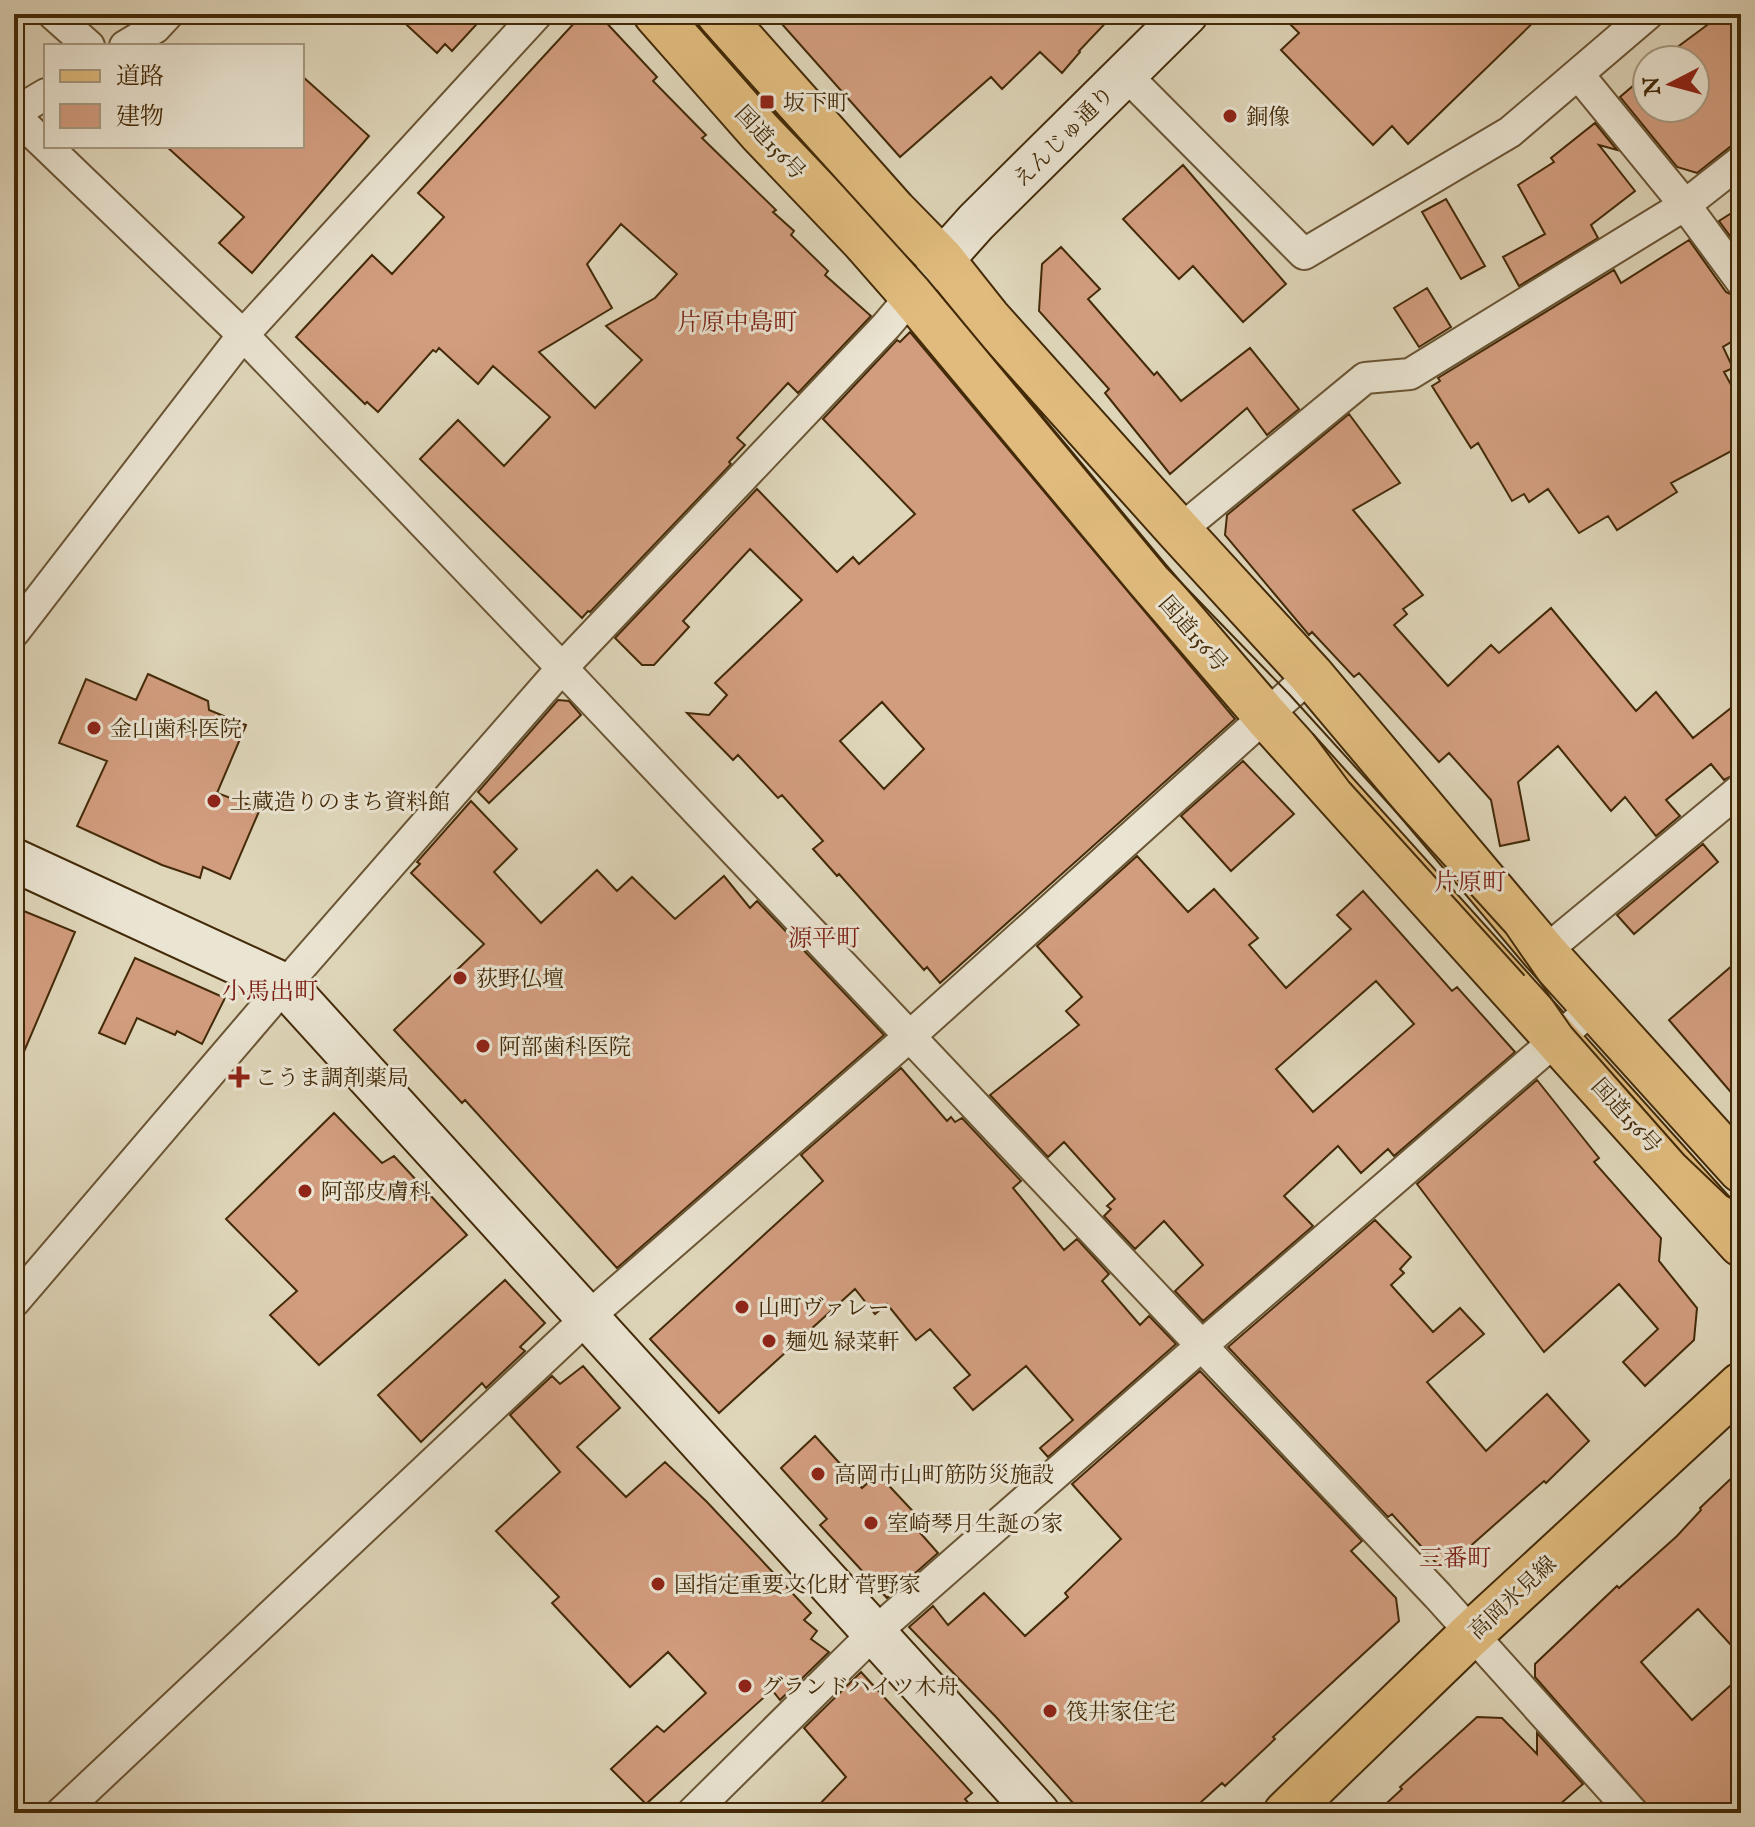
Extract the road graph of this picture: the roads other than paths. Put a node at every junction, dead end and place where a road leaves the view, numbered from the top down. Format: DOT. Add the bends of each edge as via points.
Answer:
graph roads {
  1 [pos="53,14"];
  2 [pos="168,14"];
  3 [pos="537,14"];
  4 [pos="656,14"];
  5 [pos="719,14"];
  6 [pos="1186,14"];
  7 [pos="1648,14"];
  8 [pos="87,44"];
  9 [pos="128,44"];
  10 [pos="1578,74"];
  11 [pos="1126,75"];
  12 [pos="44,95"];
  13 [pos="14,114"];
  14 [pos="44,143"];
  15 [pos="49,148"];
  16 [pos="1741,161"];
  17 [pos="1685,205"];
  18 [pos="942,260"];
  19 [pos="1741,281"];
  20 [pos="913,297"];
  21 [pos="243,335"];
  22 [pos="1179,531"];
  23 [pos="14,632"];
  24 [pos="562,668"];
  25 [pos="1311,675"];
  26 [pos="1265,715"];
  27 [pos="1741,789"];
  28 [pos="14,860"];
  29 [pos="1544,952"];
  30 [pos="285,985"];
  31 [pos="1593,1008"];
  32 [pos="910,1036"];
  33 [pos="1557,1038"];
  34 [pos="1741,1170"];
  35 [pos="1741,1244"];
  36 [pos="14,1301"];
  37 [pos="587,1318"];
  38 [pos="1200,1347"];
  39 [pos="1741,1385"];
  40 [pos="873,1634"];
  41 [pos="1471,1634"];
  42 [pos="61,1813"];
  43 [pos="692,1813"];
  44 [pos="1038,1813"];
  45 [pos="1286,1813"];
  46 [pos="1633,1813"];
  1 -- 8 [label="street"];
  2 -- 9 [label="street"];
  3 -- 21 [label="street"];
  4 -- 20 [label="main road, 国道156号"];
  5 -- 18 [label="main road, 国道156号"];
  6 -- 11 [label="street, えんじゅ通り"];
  7 -- 10 [label="street"];
  10 -- 11 [label="street" via="1510,132 1304,254"];
  10 -- 17 [label="street"];
  11 -- 18 [label="street, えんじゅ通り"];
  12 -- 13 [label="street"];
  13 -- 14 [label="street"];
  15 -- 21 [label="street"];
  16 -- 17 [label="street"];
  17 -- 19 [label="street"];
  17 -- 22 [label="street" via="1410,374 1365,378"];
  18 -- 20 [label="street"];
  18 -- 22 [label="main road, 国道156号"];
  20 -- 24 [label="street"];
  20 -- 26 [label="main road, 国道156号"];
  21 -- 23 [label="street"];
  21 -- 24 [label="street"];
  22 -- 25 [label="main road, 国道156号"];
  24 -- 30 [label="street"];
  24 -- 32 [label="street"];
  25 -- 26 [label="street"];
  25 -- 29 [label="main road, 国道156号"];
  26 -- 32 [label="street"];
  26 -- 33 [label="main road, 国道156号"];
  27 -- 29 [label="street"];
  28 -- 30 [label="street"];
  29 -- 31 [label="main road, 国道156号"];
  30 -- 36 [label="street"];
  30 -- 37 [label="street"];
  31 -- 33 [label="street"];
  31 -- 34 [label="main road, 国道156号"];
  32 -- 37 [label="street"];
  32 -- 38 [label="street"];
  33 -- 35 [label="main road, 国道156号"];
  33 -- 38 [label="street"];
  37 -- 40 [label="street"];
  37 -- 42 [label="street"];
  38 -- 40 [label="street"];
  38 -- 41 [label="street"];
  39 -- 41 [label="main road, 高岡氷見線"];
  40 -- 43 [label="street"];
  40 -- 44 [label="street"];
  41 -- 45 [label="main road, 高岡氷見線"];
  41 -- 46 [label="street"];
}
